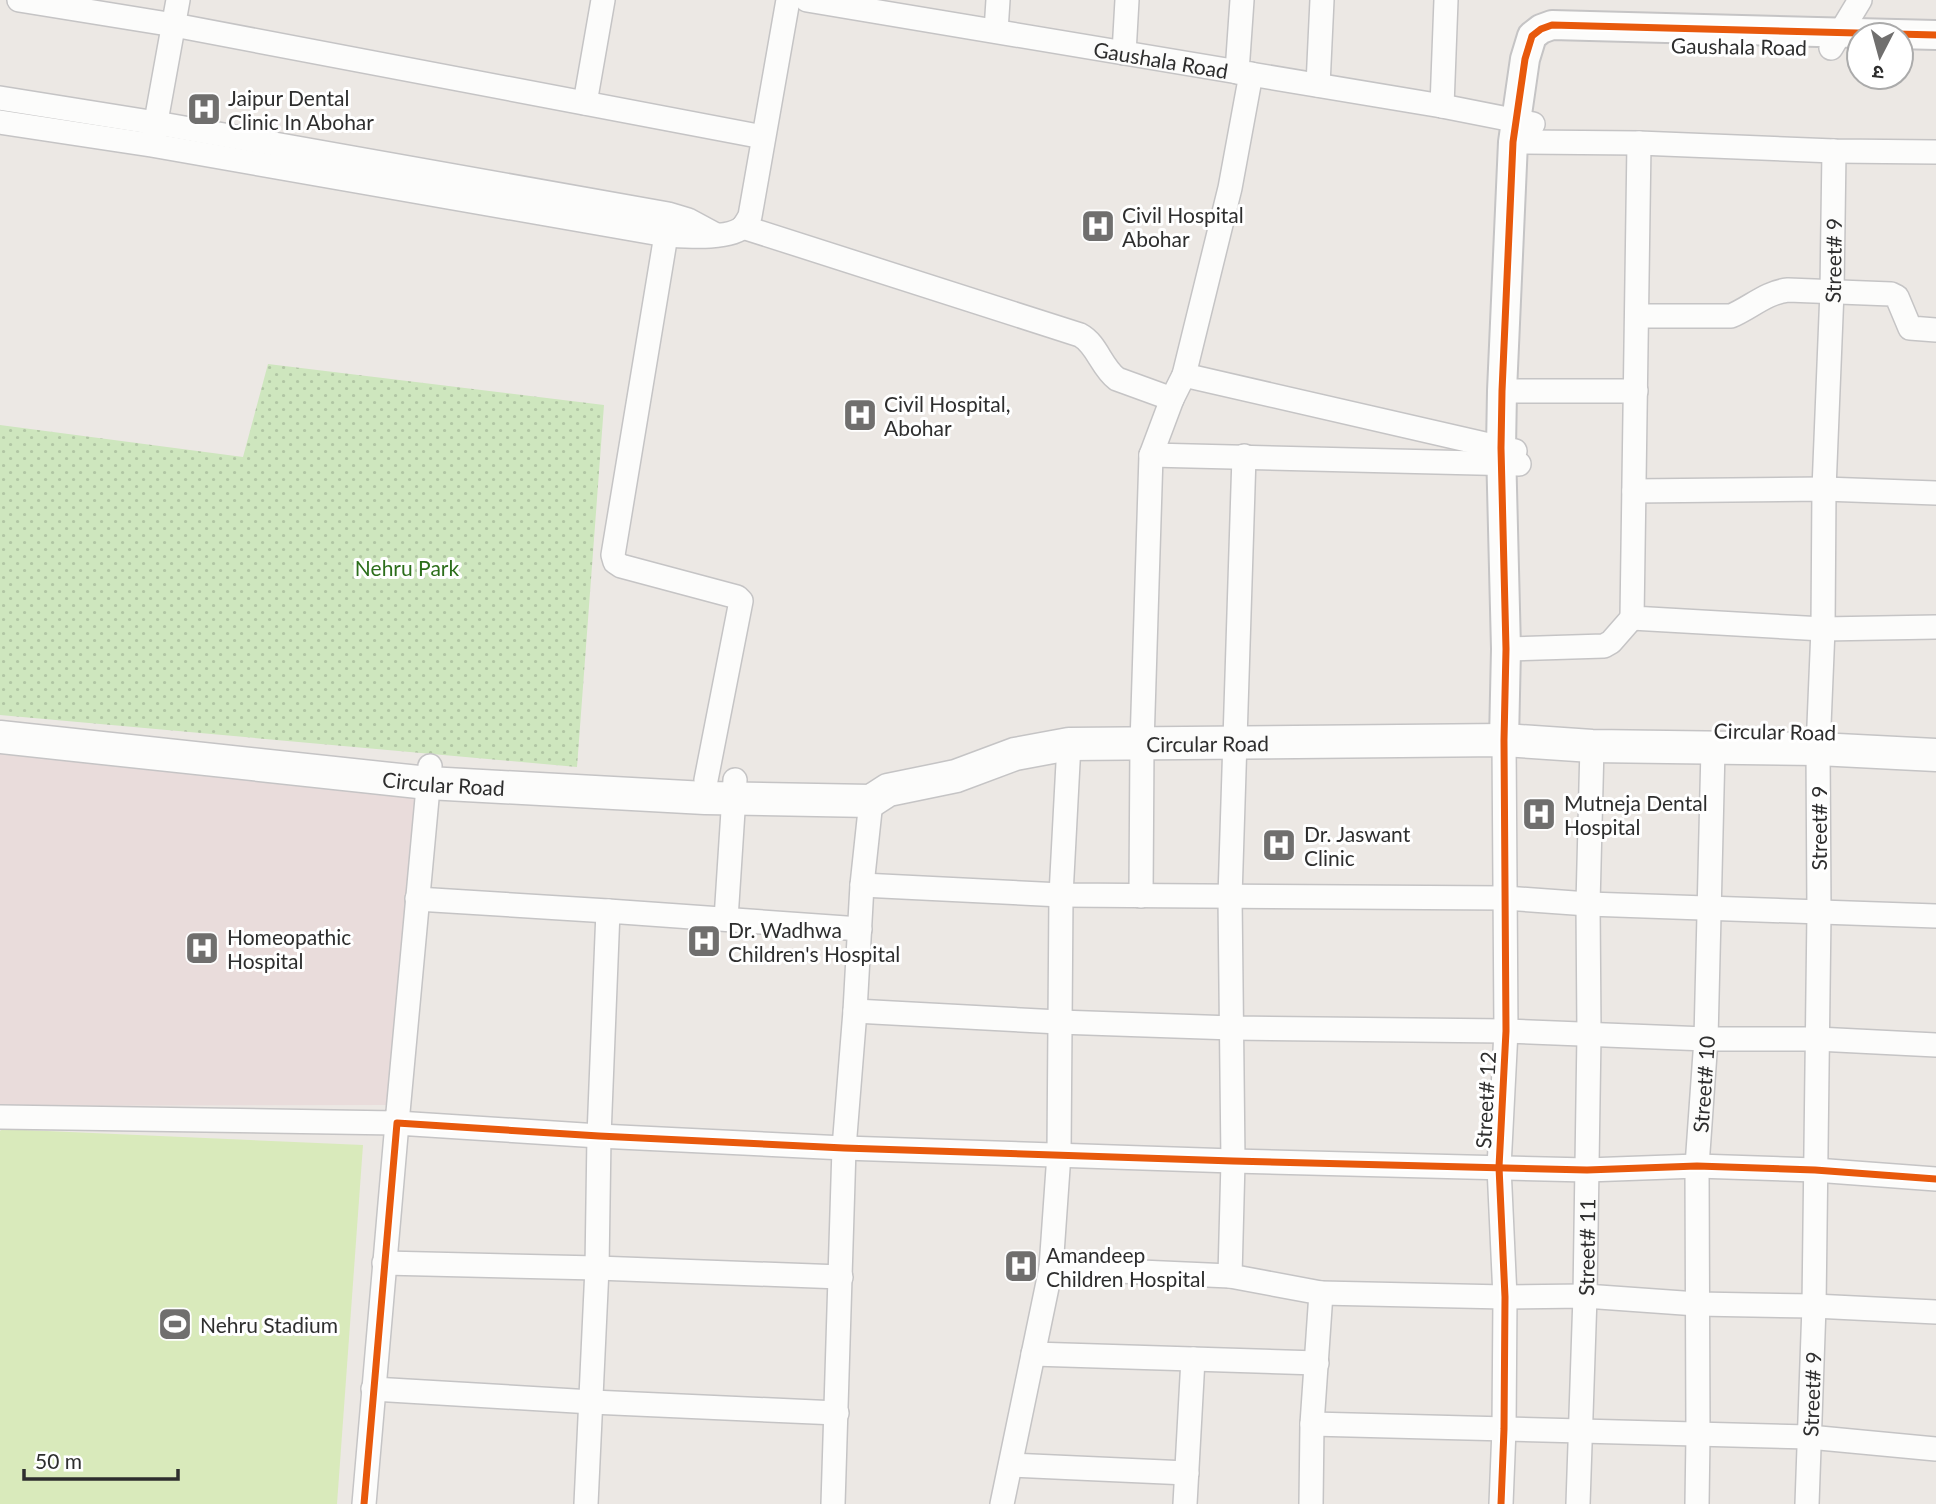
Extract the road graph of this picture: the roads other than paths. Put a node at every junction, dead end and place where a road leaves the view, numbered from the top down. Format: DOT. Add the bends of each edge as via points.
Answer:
graph roads {
  1 [pos="19,0"];
  2 [pos="178,0"];
  3 [pos="603,0"];
  4 [pos="788,0"];
  5 [pos="807,0"];
  6 [pos="998,0"];
  7 [pos="1127,0"];
  8 [pos="1242,0"];
  9 [pos="1322,0"];
  10 [pos="1446,0"];
  11 [pos="1860,0"];
  12 [pos="880,6"];
  13 [pos="174,25"];
  14 [pos="996,32"];
  15 [pos="1936,35"];
  16 [pos="1843,43"];
  17 [pos="1915,51"];
  18 [pos="1936,52"];
  19 [pos="1124,53"];
  20 [pos="1244,73"];
  21 [pos="1318,85"];
  22 [pos="0,98"];
  23 [pos="585,103"];
  24 [pos="1442,106"];
  25 [pos="0,122"];
  26 [pos="1523,132"];
  27 [pos="154,134"];
  28 [pos="763,137"];
  29 [pos="1639,143"];
  30 [pos="1834,151"];
  31 [pos="1936,152"];
  32 [pos="743,227"];
  33 [pos="666,235"];
  34 [pos="716,235"];
  35 [pos="1832,291"];
  36 [pos="1637,317"];
  37 [pos="1936,330"];
  38 [pos="1184,375"];
  39 [pos="1510,391"];
  40 [pos="1636,391"];
  41 [pos="1172,399"];
  42 [pos="1151,456"];
  43 [pos="1244,456"];
  44 [pos="1510,457"];
  45 [pos="1824,489"];
  46 [pos="1634,491"];
  47 [pos="1936,494"];
  48 [pos="1632,618"];
  49 [pos="1936,627"];
  50 [pos="1823,629"];
  51 [pos="1515,649"];
  52 [pos="0,720"];
  53 [pos="1936,736"];
  54 [pos="0,737"];
  55 [pos="1818,740"];
  56 [pos="1519,741"];
  57 [pos="1234,743"];
  58 [pos="1069,744"];
  59 [pos="1142,744"];
  60 [pos="1592,746"];
  61 [pos="1713,749"];
  62 [pos="1936,755"];
  63 [pos="429,775"];
  64 [pos="725,786"];
  65 [pos="879,796"];
  66 [pos="863,885"];
  67 [pos="1061,895"];
  68 [pos="1141,896"];
  69 [pos="1230,897"];
  70 [pos="1505,898"];
  71 [pos="417,899"];
  72 [pos="1588,904"];
  73 [pos="1709,908"];
  74 [pos="608,911"];
  75 [pos="1819,912"];
  76 [pos="1936,916"];
  77 [pos="726,919"];
  78 [pos="860,929"];
  79 [pos="856,1011"];
  80 [pos="1059,1022"];
  81 [pos="1233,1028"];
  82 [pos="1506,1031"];
  83 [pos="1589,1034"];
  84 [pos="1706,1039"];
  85 [pos="1818,1039"];
  86 [pos="1936,1045"];
  87 [pos="0,1117"];
  88 [pos="397,1124"];
  89 [pos="599,1136"];
  90 [pos="844,1148"];
  91 [pos="1059,1154"];
  92 [pos="1233,1161"];
  93 [pos="1697,1166"];
  94 [pos="1499,1167"];
  95 [pos="1587,1170"];
  96 [pos="1815,1170"];
  97 [pos="1936,1179"];
  98 [pos="384,1263"];
  99 [pos="597,1268"];
  100 [pos="1051,1268"];
  101 [pos="1230,1276"];
  102 [pos="841,1277"];
  103 [pos="1321,1293"];
  104 [pos="1585,1296"];
  105 [pos="1505,1297"];
  106 [pos="1698,1304"];
  107 [pos="1814,1306"];
  108 [pos="1936,1312"];
  109 [pos="1034,1354"];
  110 [pos="1193,1359"];
  111 [pos="1317,1363"];
  112 [pos="373,1388"];
  113 [pos="592,1402"];
  114 [pos="837,1413"];
  115 [pos="1312,1424"];
  116 [pos="1504,1429"];
  117 [pos="1580,1432"];
  118 [pos="1698,1436"];
  119 [pos="1809,1437"];
  120 [pos="1936,1448"];
  121 [pos="1011,1465"];
  122 [pos="1187,1473"];
  123 [pos="364,1504"];
  124 [pos="586,1504"];
  125 [pos="833,1504"];
  126 [pos="1002,1504"];
  127 [pos="1185,1504"];
  128 [pos="1311,1504"];
  129 [pos="1501,1504"];
  130 [pos="1578,1504"];
  131 [pos="1697,1504"];
  132 [pos="1807,1504"];
  1 -- 13 [label="street"];
  2 -- 13 [label="street"];
  3 -- 23 [label="street"];
  4 -- 28 [label="street"];
  5 -- 12 [label="street, Gaushala Road"];
  6 -- 14 [label="street"];
  7 -- 19 [label="street"];
  8 -- 20 [label="street"];
  9 -- 21 [label="street"];
  10 -- 24 [label="street"];
  11 -- 16 [label="street"];
  12 -- 14 [label="street, Gaushala Road"];
  13 -- 23 [label="street"];
  13 -- 27 [label="street"];
  14 -- 19 [label="street, Gaushala Road"];
  15 -- 16 [label="street, Gaushala Road"];
  16 -- 26 [label="street, Gaushala Road" via="1552,25 1532,36 1525,59"];
  17 -- 18 [label="street"];
  19 -- 20 [label="street, Gaushala Road"];
  20 -- 21 [label="street, Gaushala Road"];
  20 -- 38 [label="street" via="1230,188"];
  21 -- 24 [label="street, Gaushala Road"];
  22 -- 27 [label="street"];
  23 -- 28 [label="street"];
  24 -- 26 [label="street, Gaushala Road"];
  25 -- 27 [label="street"];
  26 -- 29 [label="street"];
  26 -- 39 [label="street"];
  27 -- 33 [label="street"];
  27 -- 34 [label="street" via="668,214"];
  28 -- 32 [label="street" via="750,216"];
  29 -- 30 [label="street"];
  29 -- 36 [label="street"];
  30 -- 31 [label="street"];
  30 -- 35 [label="street, Street# 9"];
  32 -- 34 [label="street"];
  32 -- 41 [label="street" via="1080,335 1117,379"];
  33 -- 34 [label="street"];
  33 -- 64 [label="street" via="612,555 621,566 741,601"];
  35 -- 36 [label="street" via="1779,291 1731,316"];
  35 -- 37 [label="street" via="1891,294 1897,297 1910,328"];
  35 -- 45 [label="street, Street# 9"];
  36 -- 40 [label="street"];
  38 -- 41 [label="street"];
  38 -- 44 [label="street"];
  39 -- 40 [label="street"];
  39 -- 44 [label="street"];
  40 -- 46 [label="street"];
  41 -- 42 [label="street"];
  42 -- 43 [label="street"];
  42 -- 59 [label="street"];
  43 -- 44 [label="street"];
  43 -- 57 [label="street"];
  44 -- 51 [label="street"];
  45 -- 46 [label="street"];
  45 -- 47 [label="street"];
  45 -- 50 [label="street, Street# 9"];
  46 -- 48 [label="street"];
  48 -- 50 [label="street"];
  48 -- 51 [label="street" via="1604,646"];
  49 -- 50 [label="street"];
  50 -- 55 [label="street, Street# 9"];
  51 -- 56 [label="street"];
  52 -- 63 [label="main road, Circular Road"];
  53 -- 55 [label="main road, Circular Road"];
  54 -- 63 [label="main road, Circular Road"];
  55 -- 56 [label="main road, Circular Road" via="1592,727"];
  55 -- 61 [label="main road, Circular Road"];
  55 -- 62 [label="main road, Circular Road"];
  55 -- 75 [label="street, Street# 9"];
  56 -- 57 [label="main road, Circular Road"];
  56 -- 60 [label="main road, Circular Road"];
  56 -- 70 [label="street, Street# 12"];
  57 -- 59 [label="main road, Circular Road"];
  57 -- 69 [label="street"];
  58 -- 59 [label="main road, Circular Road"];
  58 -- 65 [label="main road, Circular Road" via="1033,749"];
  58 -- 67 [label="street"];
  59 -- 68 [label="street"];
  60 -- 61 [label="main road, Circular Road"];
  60 -- 72 [label="street, Street# 11"];
  61 -- 73 [label="street, Street# 10"];
  63 -- 64 [label="main road, Circular Road"];
  63 -- 71 [label="street"];
  64 -- 65 [label="main road, Circular Road" via="871,784"];
  64 -- 77 [label="street"];
  65 -- 66 [label="street"];
  66 -- 67 [label="street"];
  66 -- 78 [label="street"];
  67 -- 68 [label="street"];
  67 -- 80 [label="street"];
  68 -- 69 [label="street"];
  69 -- 70 [label="street"];
  69 -- 81 [label="street"];
  70 -- 72 [label="street"];
  70 -- 82 [label="street, Street# 12"];
  71 -- 74 [label="street"];
  71 -- 88 [label="street"];
  72 -- 73 [label="street"];
  72 -- 83 [label="street, Street# 11"];
  73 -- 75 [label="street"];
  73 -- 84 [label="street, Street# 10"];
  74 -- 77 [label="street"];
  74 -- 89 [label="street"];
  75 -- 76 [label="street"];
  75 -- 85 [label="street, Street# 9"];
  77 -- 78 [label="street"];
  78 -- 79 [label="street"];
  79 -- 80 [label="street"];
  79 -- 90 [label="street"];
  80 -- 81 [label="street"];
  80 -- 91 [label="street"];
  81 -- 82 [label="street"];
  81 -- 92 [label="street"];
  82 -- 83 [label="street"];
  82 -- 94 [label="street, Street# 12"];
  83 -- 84 [label="street"];
  83 -- 95 [label="street, Street# 11"];
  84 -- 85 [label="street"];
  84 -- 93 [label="street, Street# 10"];
  85 -- 86 [label="street"];
  85 -- 96 [label="street, Street# 9"];
  87 -- 88 [label="street"];
  88 -- 89 [label="street"];
  88 -- 98 [label="street"];
  89 -- 90 [label="street"];
  89 -- 99 [label="street"];
  90 -- 91 [label="street"];
  90 -- 102 [label="street"];
  91 -- 92 [label="street"];
  91 -- 100 [label="street"];
  92 -- 94 [label="street"];
  92 -- 101 [label="street"];
  93 -- 95 [label="street"];
  93 -- 96 [label="street"];
  93 -- 106 [label="street, Street# 10"];
  94 -- 95 [label="street"];
  94 -- 105 [label="street, Street# 12"];
  95 -- 104 [label="street, Street# 11"];
  96 -- 97 [label="street"];
  96 -- 107 [label="street, Street# 9"];
  98 -- 99 [label="street"];
  98 -- 112 [label="street"];
  99 -- 102 [label="street"];
  99 -- 113 [label="street"];
  100 -- 101 [label="street"];
  100 -- 109 [label="street"];
  101 -- 103 [label="street"];
  102 -- 114 [label="street"];
  103 -- 105 [label="street"];
  103 -- 111 [label="street"];
  104 -- 105 [label="street"];
  104 -- 106 [label="street"];
  104 -- 117 [label="street, Street# 11"];
  105 -- 116 [label="street, Street# 12"];
  106 -- 107 [label="street"];
  106 -- 118 [label="street, Street# 10"];
  107 -- 108 [label="street"];
  107 -- 119 [label="street, Street# 9"];
  109 -- 110 [label="street"];
  109 -- 121 [label="street"];
  110 -- 111 [label="street"];
  110 -- 122 [label="street"];
  111 -- 115 [label="street"];
  112 -- 113 [label="street"];
  112 -- 123 [label="street"];
  113 -- 114 [label="street"];
  113 -- 124 [label="street"];
  114 -- 125 [label="street"];
  115 -- 116 [label="street"];
  115 -- 128 [label="street"];
  116 -- 117 [label="street"];
  116 -- 129 [label="street, Street# 12"];
  117 -- 118 [label="street"];
  117 -- 130 [label="street, Street# 11"];
  118 -- 119 [label="street"];
  118 -- 131 [label="street, Street# 10"];
  119 -- 120 [label="street"];
  119 -- 132 [label="street, Street# 9"];
  121 -- 122 [label="street"];
  121 -- 126 [label="street"];
  122 -- 127 [label="street"];
}
